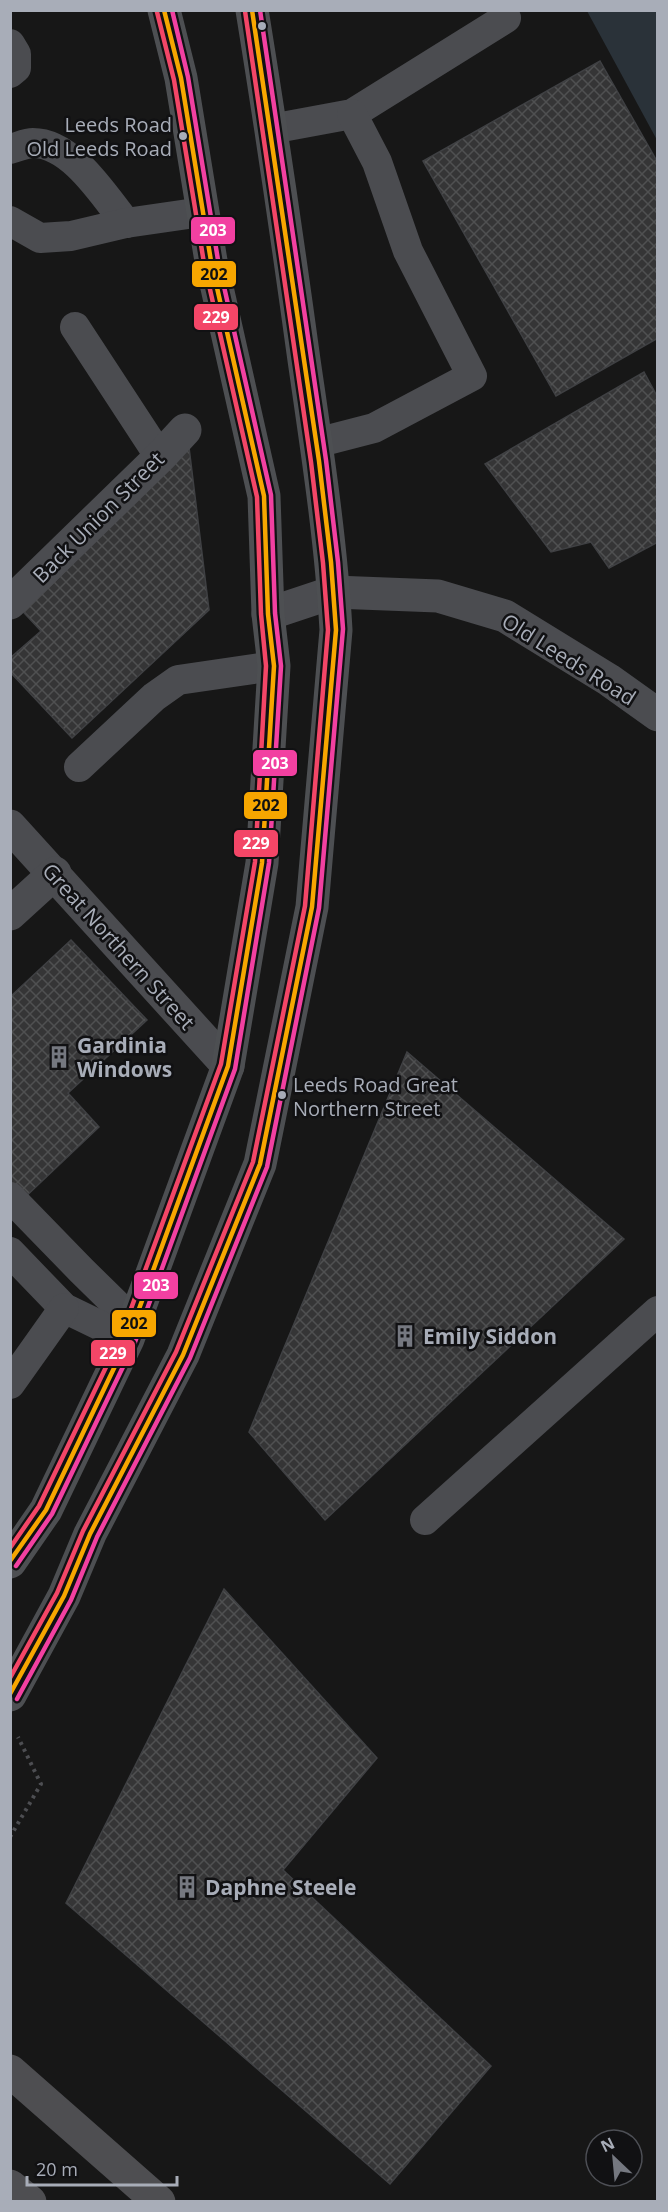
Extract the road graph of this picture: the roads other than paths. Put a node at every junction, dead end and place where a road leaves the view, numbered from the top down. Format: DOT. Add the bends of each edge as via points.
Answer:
graph roads {
  1 [pos="164,10"];
  2 [pos="252,10"];
  3 [pos="502,10"];
  4 [pos="10,44"];
  5 [pos="10,73"];
  6 [pos="352,114"];
  7 [pos="272,129"];
  8 [pos="10,148"];
  9 [pos="202,212"];
  10 [pos="10,221"];
  11 [pos="126,223"];
  12 [pos="75,327"];
  13 [pos="184,430"];
  14 [pos="316,443"];
  15 [pos="160,457"];
  16 [pos="334,592"];
  17 [pos="10,603"];
  18 [pos="268,614"];
  19 [pos="274,666"];
  20 [pos="657,715"];
  21 [pos="79,767"];
  22 [pos="10,826"];
  23 [pos="55,873"];
  24 [pos="10,914"];
  25 [pos="228,1066"];
  26 [pos="10,1197"];
  27 [pos="10,1252"];
  28 [pos="64,1308"];
  29 [pos="657,1311"];
  30 [pos="131,1331"];
  31 [pos="10,1383"];
  32 [pos="425,1520"];
  33 [pos="10,1562"];
  34 [pos="10,1695"];
  35 [pos="10,2071"];
  36 [pos="10,2186"];
  37 [pos="30,2202"];
  38 [pos="159,2202"];
  1 -- 9 [label="main road" via="181,78"];
  2 -- 7 [label="main road"];
  3 -- 6 [label="lane" via="506,18"];
  4 -- 5 [label="lane" via="16,54 16,68"];
  6 -- 7 [label="lane"];
  6 -- 14 [label="lane" via="377,162 408,251 472,376 374,428"];
  7 -- 14 [label="main road"];
  8 -- 11 [label="lane" via="33,143 67,155"];
  9 -- 11 [label="lane"];
  9 -- 18 [label="main road" via="264,496"];
  10 -- 11 [label="lane" via="39,238 71,236"];
  12 -- 15 [label="lane"];
  13 -- 15 [label="street, Back Union Street"];
  14 -- 16 [label="main road"];
  15 -- 17 [label="street, Back Union Street"];
  16 -- 18 [label="street, Old Leeds Road"];
  16 -- 20 [label="street, Old Leeds Road" via="438,596 506,616"];
  16 -- 34 [label="main road" via="336,630 312,907 260,1164 183,1355 90,1534 64,1596"];
  18 -- 19 [label="main road"];
  19 -- 21 [label="lane" via="178,680 154,697"];
  19 -- 25 [label="main road" via="262,863"];
  22 -- 23 [label="street, Great Northern Street"];
  23 -- 24 [label="street"];
  23 -- 25 [label="street, Great Northern Street"];
  25 -- 30 [label="main road"];
  26 -- 30 [label="lane" via="81,1270"];
  27 -- 28 [label="lane"];
  28 -- 30 [label="lane"];
  28 -- 31 [label="lane"];
  29 -- 32 [label="lane"];
  30 -- 33 [label="main road" via="46,1510"];
  35 -- 38 [label="highway"];
  36 -- 37 [label="highway"];
}
